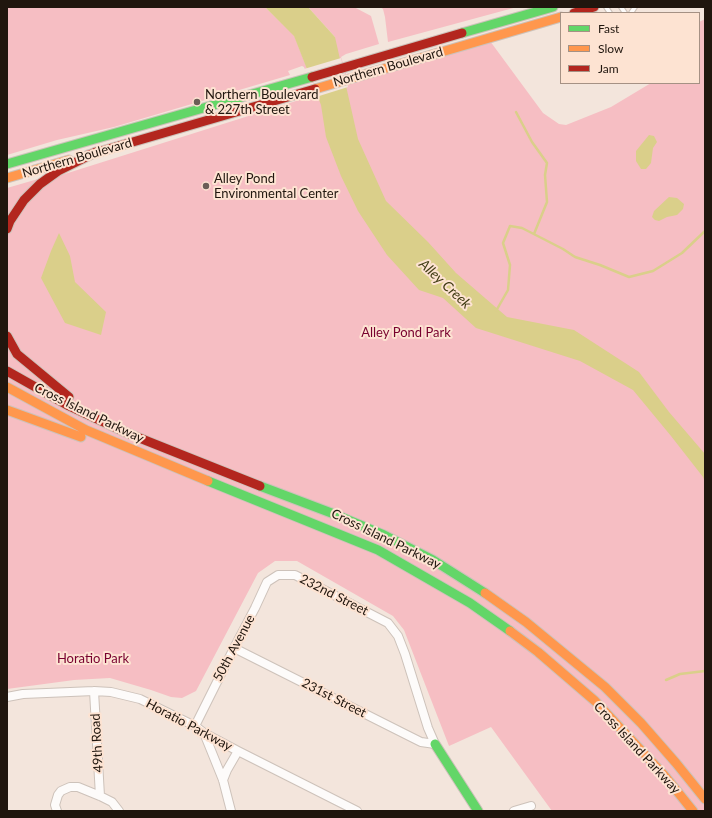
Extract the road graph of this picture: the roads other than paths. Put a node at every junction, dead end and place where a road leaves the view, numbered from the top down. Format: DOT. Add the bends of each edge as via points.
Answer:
graph roads {
  1 [pos="553,7"];
  2 [pos="594,7"];
  3 [pos="577,12"];
  4 [pos="560,17"];
  5 [pos="96,152"];
  6 [pos="7,164"];
  7 [pos="7,178"];
  8 [pos="7,229"];
  9 [pos="7,336"];
  10 [pos="7,371"];
  11 [pos="7,387"];
  12 [pos="7,410"];
  13 [pos="127,433"];
  14 [pos="182,471"];
  15 [pos="278,575"];
  16 [pos="234,648"];
  17 [pos="94,691"];
  18 [pos="7,697"];
  19 [pos="195,726"];
  20 [pos="204,733"];
  21 [pos="435,744"];
  22 [pos="238,751"];
  23 [pos="223,780"];
  24 [pos="100,796"];
  25 [pos="705,799"];
  26 [pos="531,806"];
  27 [pos="56,811"];
  28 [pos="119,811"];
  29 [pos="231,811"];
  30 [pos="357,811"];
  31 [pos="478,811"];
  32 [pos="514,811"];
  33 [pos="693,811"];
  1 -- 6 [label="main road, Northern Boulevard"];
  2 -- 3 [label="main road"];
  4 -- 5 [label="main road, Northern Boulevard"];
  5 -- 7 [label="main road, Northern Boulevard"];
  5 -- 8 [label="main road" via="58,171 40,184 24,200"];
  9 -- 13 [label="main road" via="18,354 44,377 72,399"];
  10 -- 13 [label="main road, Cross Island Parkway" via="69,406"];
  11 -- 14 [label="main road, Cross Island Parkway" via="86,430"];
  12 -- 14 [label="main road" via="116,451"];
  13 -- 25 [label="main road, Cross Island Parkway" via="384,535 433,560 480,589 526,622 605,687 641,723"];
  14 -- 33 [label="main road, Cross Island Parkway" via="378,550 470,603 526,643 594,701 628,735"];
  15 -- 16 [label="street, 50th Avenue" via="267,582"];
  15 -- 21 [label="street, 232nd Street" via="294,575 388,623 398,636 405,654"];
  16 -- 19 [label="street, 50th Avenue"];
  16 -- 21 [label="street, 231st Street" via="421,742"];
  17 -- 18 [label="street, Horatio Parkway"];
  17 -- 19 [label="street, Horatio Parkway" via="140,699"];
  17 -- 24 [label="street, 49th Road"];
  19 -- 20 [label="street, Horatio Parkway"];
  20 -- 22 [label="street, Horatio Parkway"];
  20 -- 23 [label="street"];
  21 -- 31 [label="main road"];
  22 -- 23 [label="street"];
  22 -- 30 [label="street, Horatio Parkway"];
  23 -- 29 [label="street"];
  24 -- 27 [label="street, 49th Road" via="78,787 66,788 58,794"];
  24 -- 28 [label="street, 49th Road" via="112,802"];
  26 -- 32 [label="street"];
}
